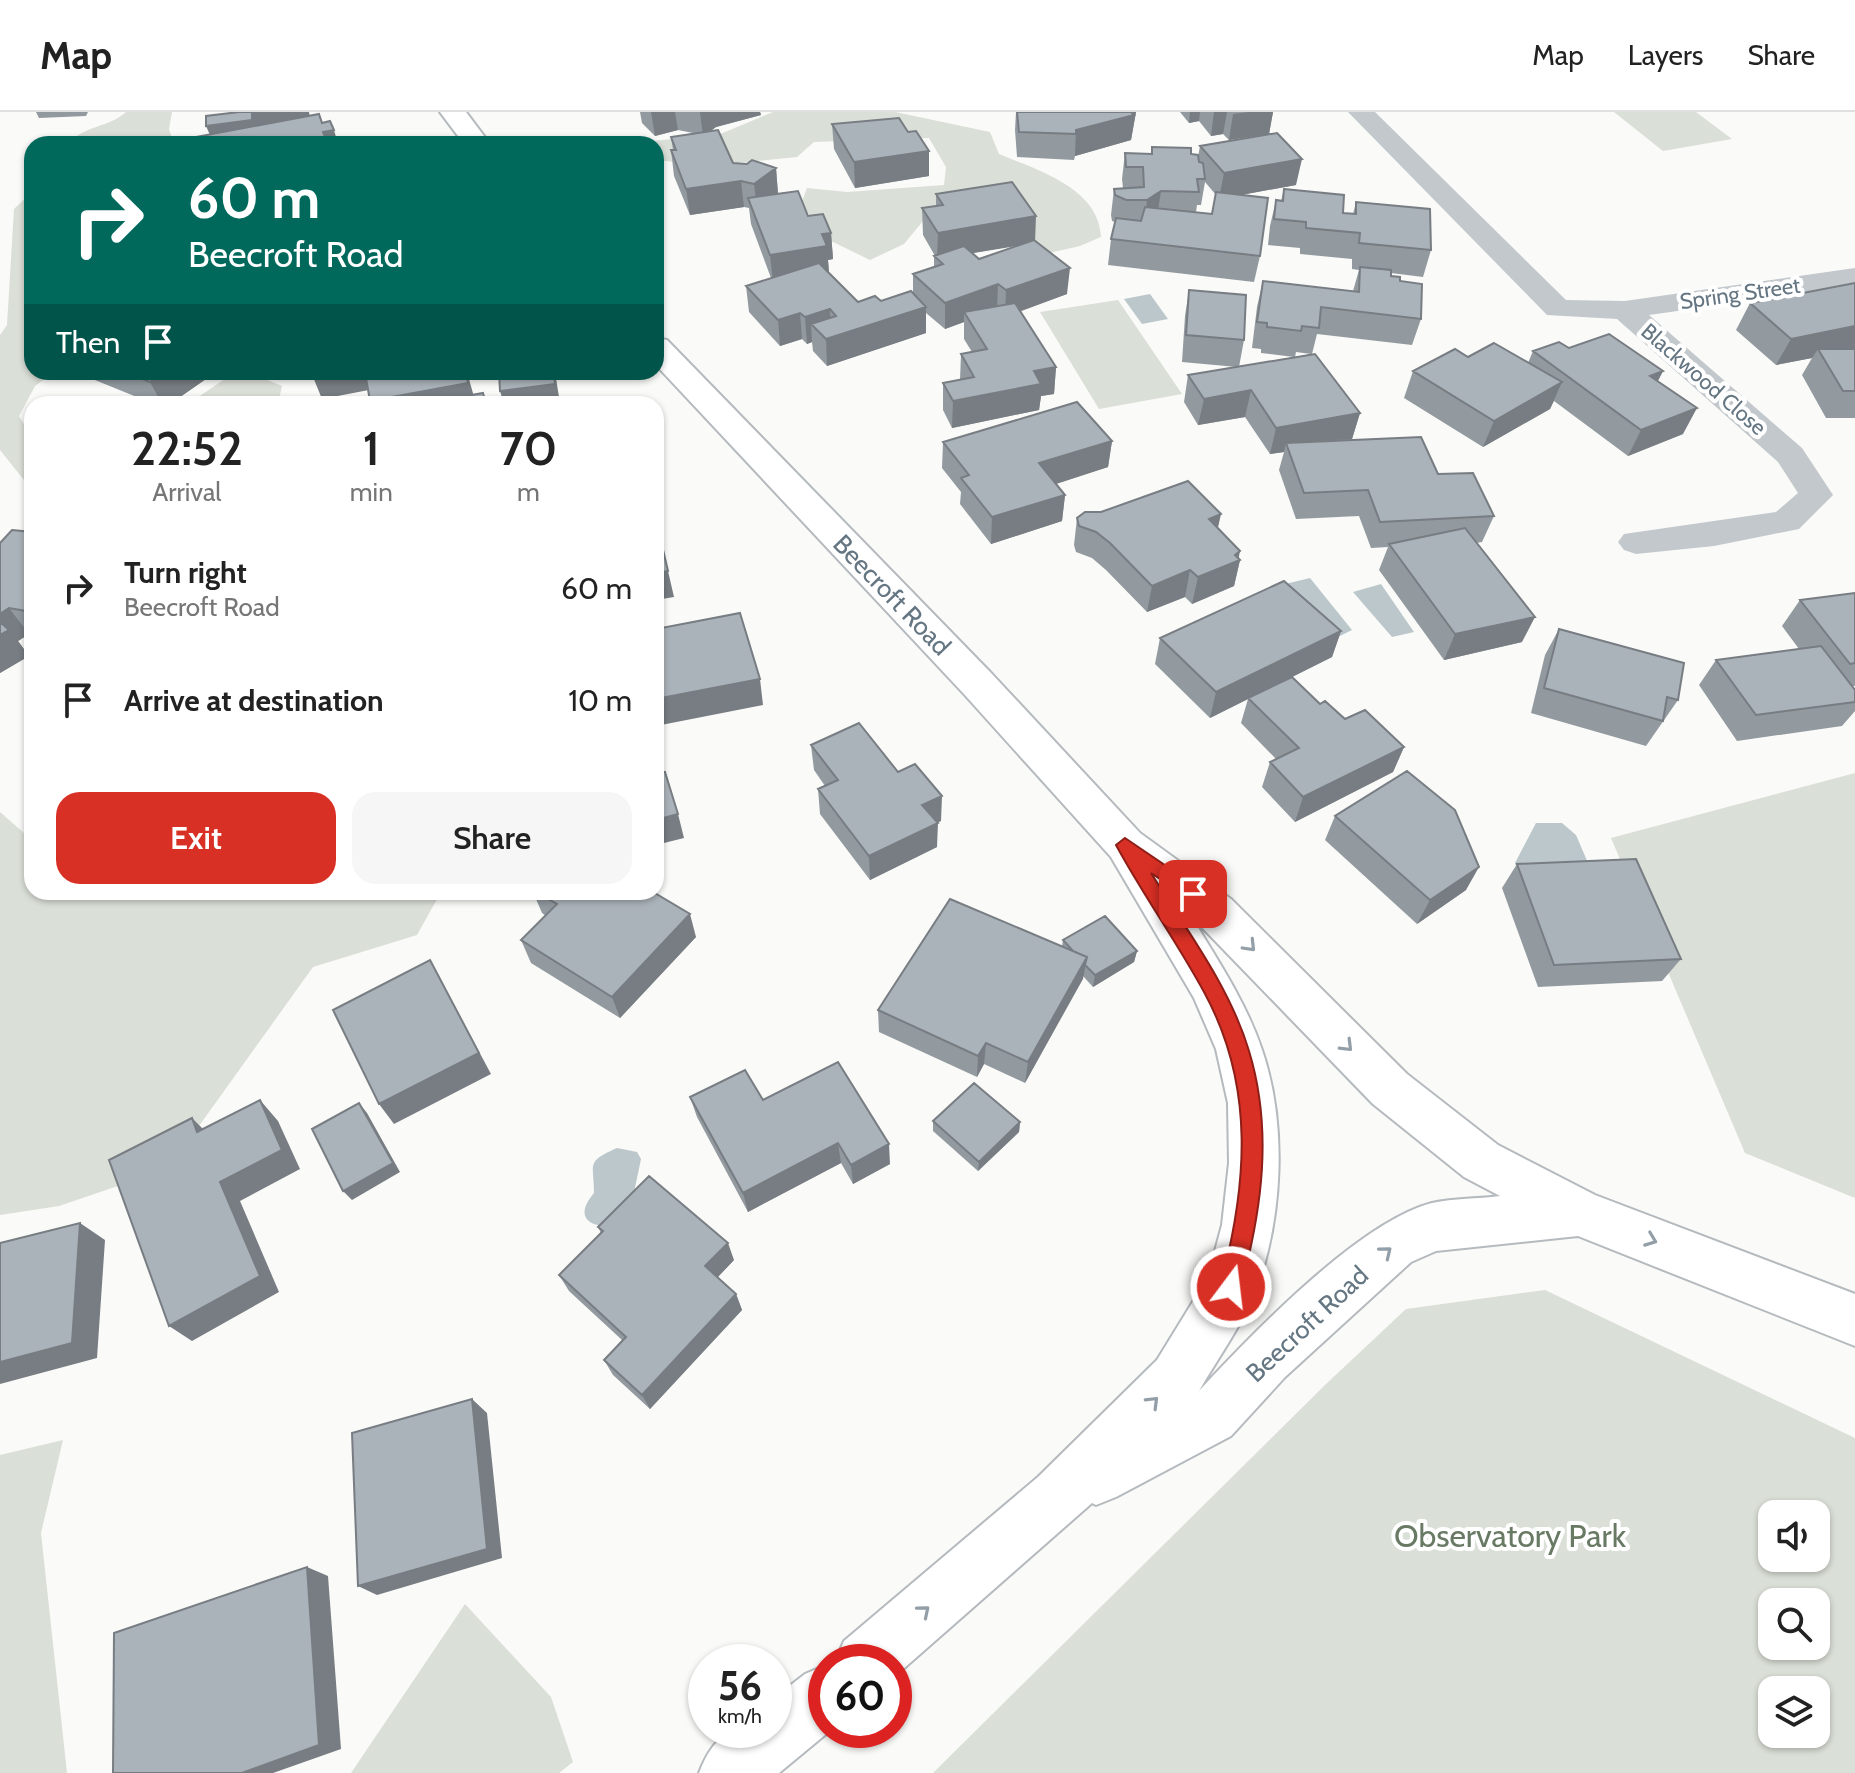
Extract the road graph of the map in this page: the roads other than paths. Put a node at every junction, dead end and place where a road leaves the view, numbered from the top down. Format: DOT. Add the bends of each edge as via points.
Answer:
graph roads {
  1 [pos="453,112"];
  2 [pos="1361,112"];
  3 [pos="471,136"];
  4 [pos="1855,277"];
  5 [pos="1625,310"];
  6 [pos="664,355"];
  7 [pos="1636,542"];
  8 [pos="1125,845"];
  9 [pos="1578,1212"];
  10 [pos="1855,1320"];
  11 [pos="1058,1497"];
  12 [pos="886,1644"];
  13 [pos="808,1710"];
  14 [pos="730,1773"];
  1 -- 3 [label="main road"];
  2 -- 5 [label="street, Blackwood Close" via="1558,309"];
  4 -- 5 [label="street, Spring Street"];
  5 -- 7 [label="street, Blackwood Close" via="1790,455 1816,495 1787,521"];
  6 -- 8 [label="main road, Beecroft Road"];
  8 -- 9 [label="main road, Beecroft Road, one-way" via="1216,911 1390,1089 1481,1161"];
  11 -- 8 [label="main road, Beecroft Road, one-way" via="1176,1379 1231,1287 1249,1210 1252,1103 1239,1049 1212,989"];
  9 -- 10 [label="main road, Beecroft Road, one-way"];
  11 -- 9 [label="main road, Beecroft Road, one-way" via="1212,1417 1266,1358 1393,1245 1433,1227"];
  12 -- 11 [label="main road, Beecroft Road, one-way"];
  13 -- 14 [label="main road"];
}
